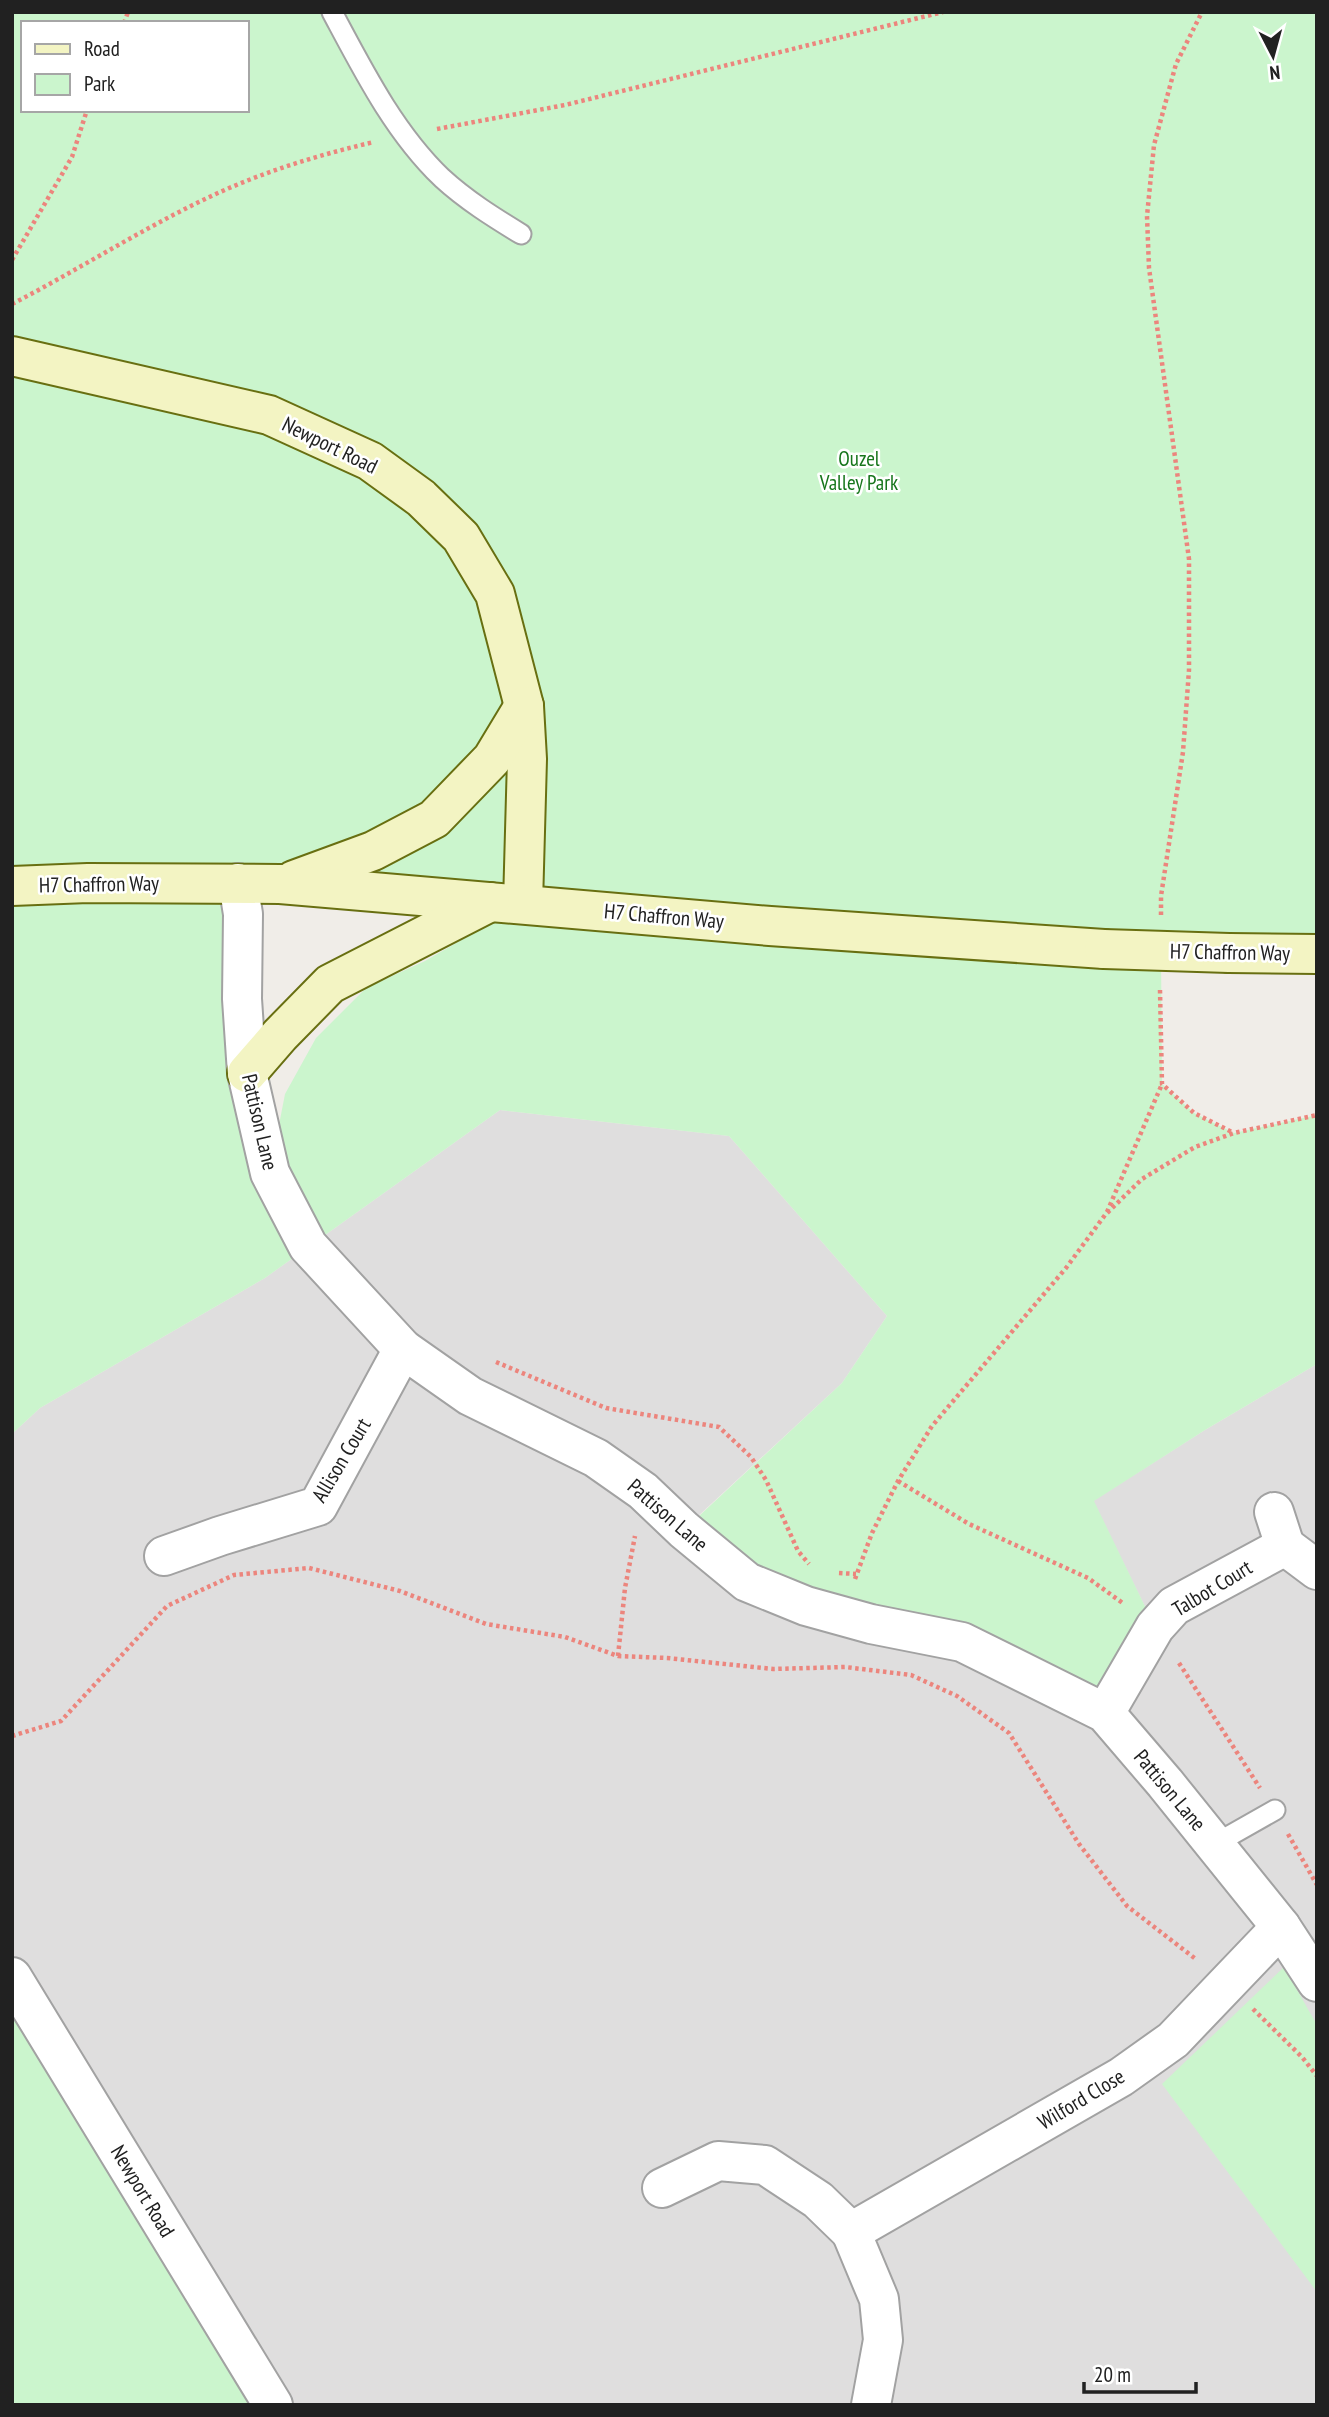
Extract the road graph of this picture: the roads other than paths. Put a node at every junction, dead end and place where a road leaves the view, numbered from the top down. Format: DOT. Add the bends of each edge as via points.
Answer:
graph roads {
  1 [pos="332,12"];
  2 [pos="521,234"];
  3 [pos="12,356"];
  4 [pos="524,706"];
  5 [pos="237,883"];
  6 [pos="281,884"];
  7 [pos="12,886"];
  8 [pos="508,902"];
  9 [pos="1317,954"];
  10 [pos="247,1073"];
  11 [pos="404,1349"];
  12 [pos="164,1556"];
  13 [pos="1317,1570"];
  14 [pos="1105,1713"];
  15 [pos="1275,1810"];
  16 [pos="1215,1844"];
  17 [pos="1281,1927"];
  18 [pos="12,1977"];
  19 [pos="1316,1980"];
  20 [pos="662,2188"];
  21 [pos="851,2232"];
  22 [pos="273,2405"];
  23 [pos="871,2405"];
  1 -- 2 [label="lane" via="405,135 442,177 480,210"];
  3 -- 4 [label="street, Newport Road" via="269,415 370,461 421,498 461,537 495,594"];
  4 -- 6 [label="street" via="492,759 434,818 373,851"];
  4 -- 8 [label="street, Newport Road" via="527,759"];
  5 -- 6 [label="street, H7 Chaffron Way"];
  5 -- 7 [label="street, H7 Chaffron Way"];
  5 -- 10 [label="street, Pattison Lane" via="243,914"];
  6 -- 8 [label="street, H7 Chaffron Way"];
  8 -- 9 [label="street, H7 Chaffron Way, bridge" via="1104,949"];
  8 -- 10 [label="street" via="330,984"];
  10 -- 11 [label="street, Pattison Lane" via="270,1173 308,1246"];
  11 -- 12 [label="street, Allison Court" via="318,1506"];
  11 -- 14 [label="street, Pattison Lane" via="470,1396 596,1458 643,1491 747,1582 849,1618 962,1642"];
  13 -- 14 [label="street, Talbot Court" via="1279,1529 1174,1606 1155,1627"];
  14 -- 16 [label="street, Pattison Lane"];
  15 -- 16 [label="lane"];
  16 -- 17 [label="street, Pattison Lane"];
  17 -- 19 [label="street, Pattison Lane"];
  17 -- 21 [label="street, Wilford Close" via="1173,2040 1121,2077"];
  18 -- 22 [label="street, Newport Road"];
  20 -- 21 [label="street" via="718,2161 765,2165 818,2200"];
  21 -- 23 [label="street" via="878,2299 883,2340"];
}
